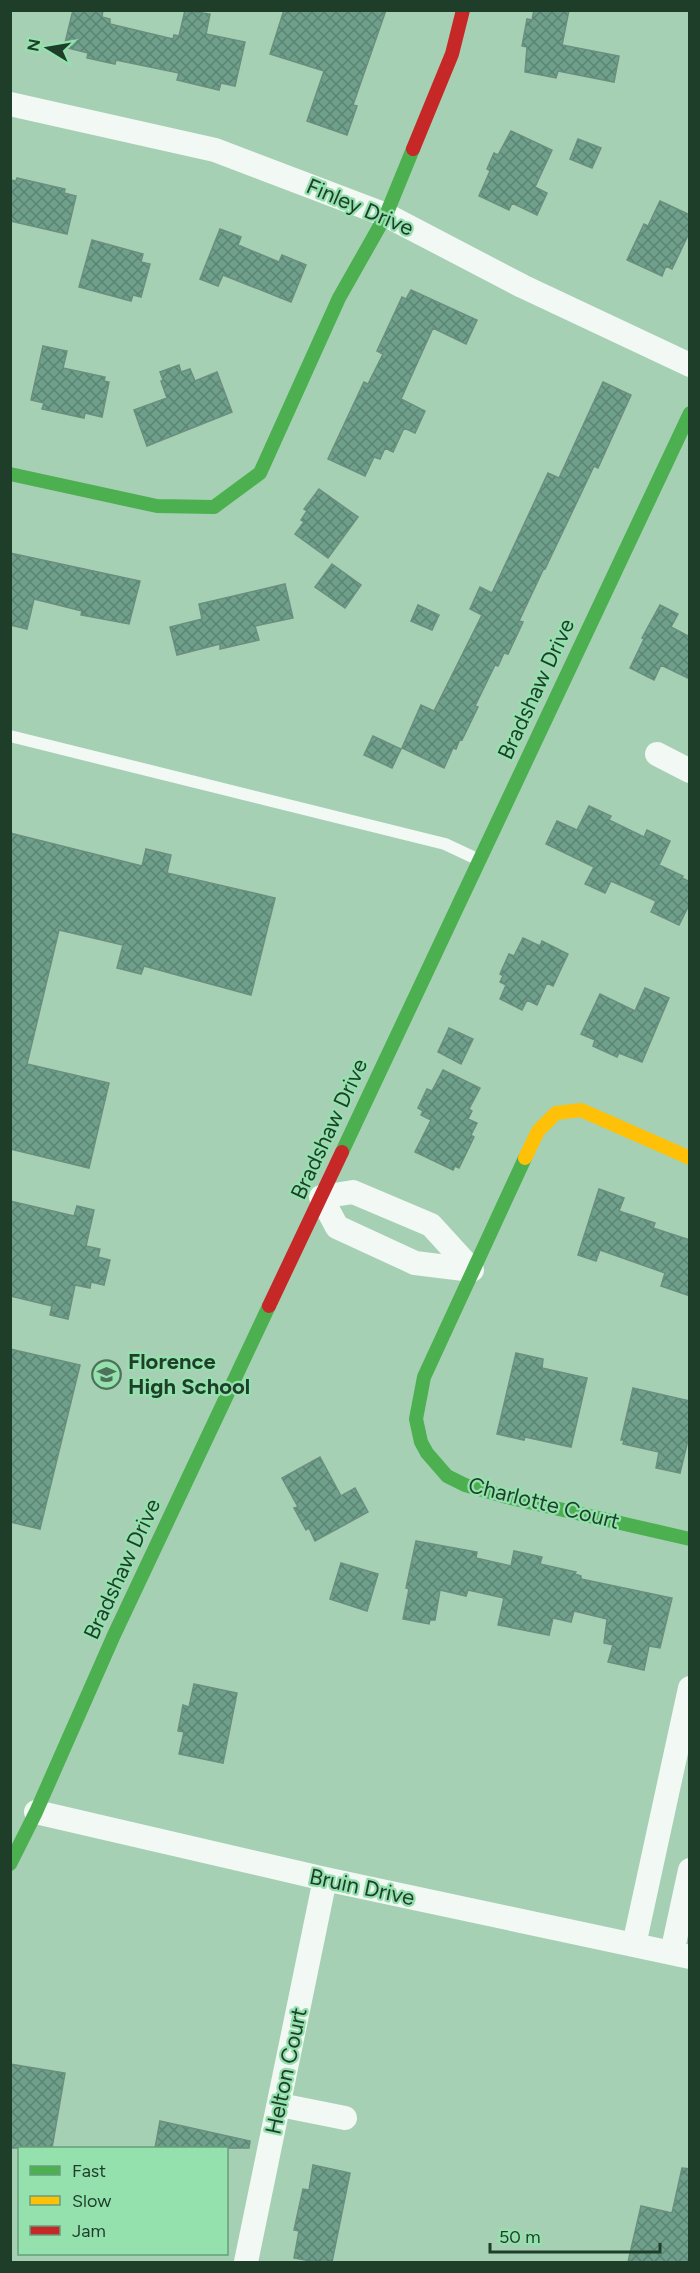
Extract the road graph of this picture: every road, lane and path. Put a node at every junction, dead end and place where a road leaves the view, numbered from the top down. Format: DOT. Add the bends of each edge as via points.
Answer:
graph roads {
  1 [pos="463,10"];
  2 [pos="10,104"];
  3 [pos="386,215"];
  4 [pos="690,365"];
  5 [pos="690,413"];
  6 [pos="10,474"];
  7 [pos="10,736"];
  8 [pos="657,754"];
  9 [pos="690,771"];
  10 [pos="478,859"];
  11 [pos="690,1158"];
  12 [pos="321,1197"];
  13 [pos="472,1270"];
  14 [pos="690,1539"];
  15 [pos="690,1688"];
  16 [pos="36,1812"];
  17 [pos="10,1864"];
  18 [pos="690,1870"];
  19 [pos="325,1879"];
  20 [pos="634,1946"];
  21 [pos="681,1955"];
  22 [pos="280,2105"];
  23 [pos="345,2118"];
  24 [pos="246,2262"];
  1 -- 3 [label="street" via="452,54"];
  2 -- 3 [label="street, Finley Drive" via="215,150"];
  3 -- 4 [label="street, Finley Drive" via="522,286"];
  3 -- 6 [label="street" via="339,298 260,473 214,507 157,506"];
  5 -- 10 [label="street, Bradshaw Drive"];
  7 -- 10 [label="lane" via="445,844"];
  8 -- 9 [label="street"];
  10 -- 12 [label="street, Bradshaw Drive"];
  11 -- 13 [label="street, Charlotte Court" via="581,1110 556,1113 538,1131"];
  12 -- 13 [label="street" via="338,1227 415,1263"];
  12 -- 13 [label="street" via="353,1192 432,1225"];
  12 -- 16 [label="street, Bradshaw Drive" via="114,1635"];
  13 -- 14 [label="street, Charlotte Court" via="415,1406 416,1430 427,1455 448,1478 486,1492"];
  15 -- 20 [label="street"];
  16 -- 17 [label="street, Bradshaw Drive"];
  16 -- 19 [label="street, Bruin Drive"];
  18 -- 21 [label="street"];
  19 -- 20 [label="street, Bruin Drive"];
  19 -- 22 [label="street, Helton Court"];
  20 -- 21 [label="street, Bruin Drive"];
  22 -- 23 [label="street"];
  22 -- 24 [label="street, Helton Court"];
}
